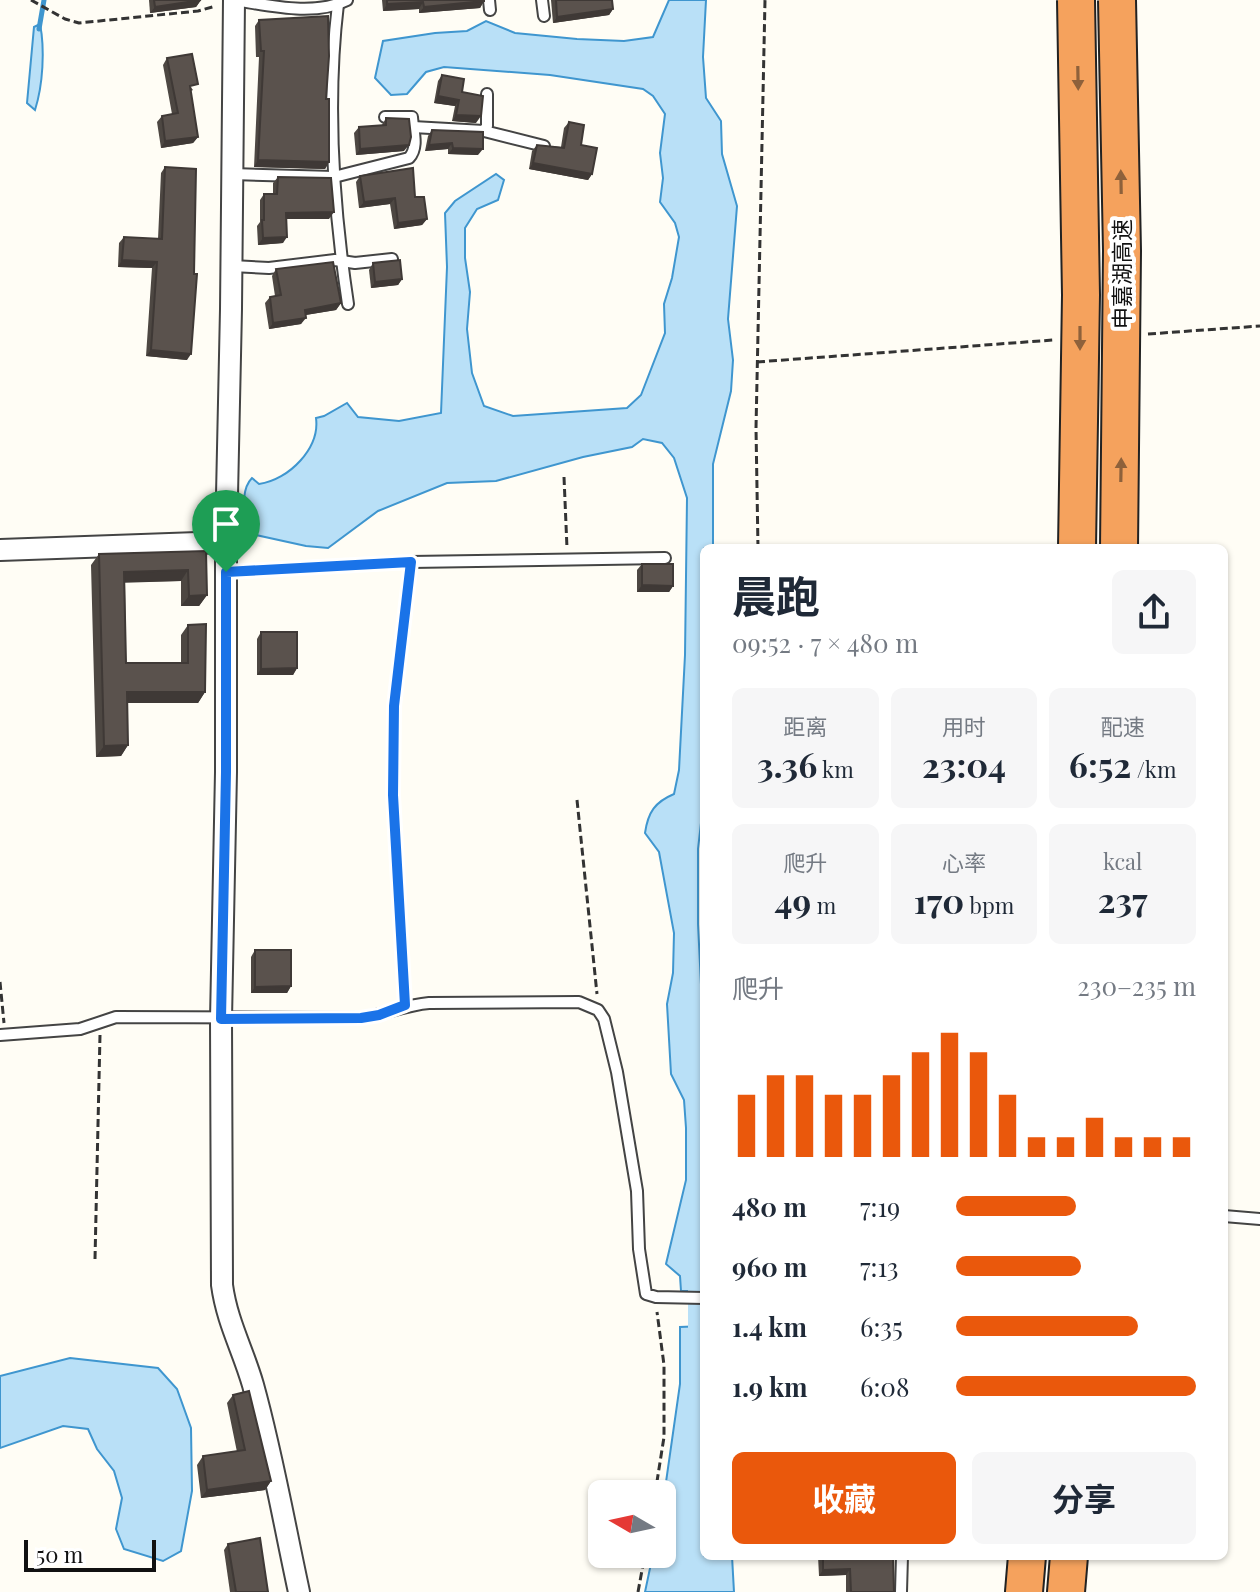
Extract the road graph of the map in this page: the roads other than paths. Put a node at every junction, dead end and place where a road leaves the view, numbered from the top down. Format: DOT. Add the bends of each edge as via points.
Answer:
graph roads {
  1 [pos="234,0"];
  2 [pos="542,0"];
  3 [pos="1076,0"];
  4 [pos="1117,0"];
  5 [pos="342,2"];
  6 [pos="544,16"];
  7 [pos="487,94"];
  8 [pos="385,117"];
  9 [pos="413,127"];
  10 [pos="484,131"];
  11 [pos="544,146"];
  12 [pos="232,174"];
  13 [pos="334,177"];
  14 [pos="392,259"];
  15 [pos="341,261"];
  16 [pos="232,266"];
  17 [pos="348,304"];
  18 [pos="226,542"];
  19 [pos="1077,544"];
  20 [pos="1119,544"];
  21 [pos="0,550"];
  22 [pos="665,558"];
  23 [pos="226,572"];
  24 [pos="221,1019"];
  25 [pos="2,1035"];
  26 [pos="1228,1216"];
  27 [pos="1260,1219"];
  28 [pos="700,1298"];
  29 [pos="902,1560"];
  30 [pos="1027,1560"];
  31 [pos="1069,1560"];
  32 [pos="299,1592"];
  33 [pos="901,1592"];
  34 [pos="1024,1592"];
  35 [pos="1066,1592"];
  1 -- 5 [label="lane" via="280,8"];
  1 -- 12 [label="street"];
  2 -- 6 [label="lane"];
  3 -- 19 [label="highway, 申嘉湖高速, one-way, bridge" via="1081,280"];
  20 -- 4 [label="highway, 申嘉湖高速, one-way, bridge" via="1122,251"];
  5 -- 13 [label="lane" via="332,79"];
  7 -- 10 [label="lane"];
  8 -- 9 [label="lane" via="412,117"];
  9 -- 10 [label="lane"];
  9 -- 13 [label="lane" via="409,158"];
  10 -- 11 [label="lane"];
  12 -- 13 [label="lane"];
  12 -- 16 [label="street"];
  13 -- 15 [label="lane"];
  14 -- 15 [label="lane"];
  15 -- 16 [label="lane"];
  15 -- 17 [label="lane"];
  16 -- 18 [label="street"];
  18 -- 21 [label="street"];
  18 -- 23 [label="street"];
  22 -- 23 [label="lane" via="411,562"];
  23 -- 24 [label="street"];
  24 -- 25 [label="lane" via="116,1017 80,1029"];
  24 -- 28 [label="lane" via="361,1018 405,1005 561,1001 598,1010 617,1072 646,1294"];
  24 -- 32 [label="street" via="222,1285 226,1313 252,1382"];
  26 -- 27 [label="lane"];
  29 -- 33 [label="lane"];
  30 -- 34 [label="highway"];
  31 -- 35 [label="highway"];
}
